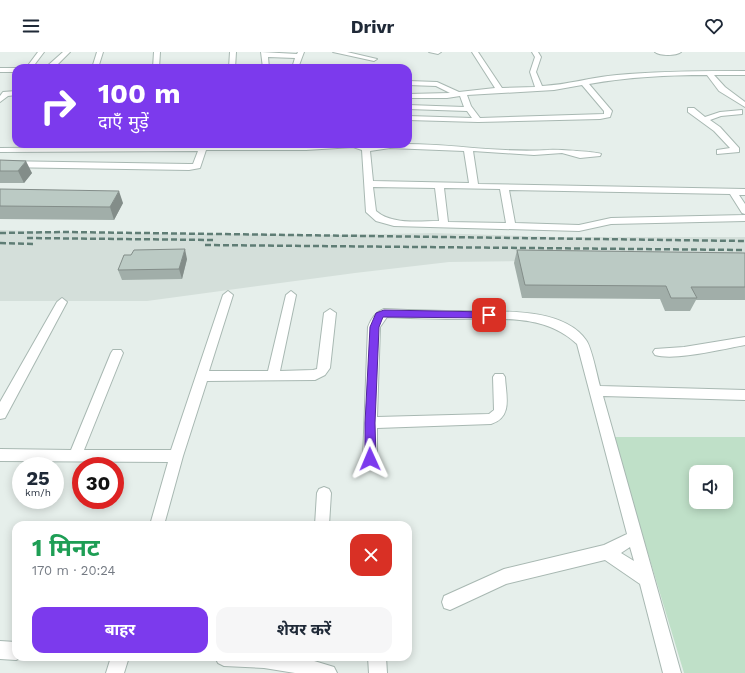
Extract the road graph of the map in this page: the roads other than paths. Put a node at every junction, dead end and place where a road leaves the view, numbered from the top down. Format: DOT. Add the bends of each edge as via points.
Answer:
graph roads {
  1 [pos="41,52"];
  2 [pos="67,52"];
  3 [pos="100,52"];
  4 [pos="157,52"];
  5 [pos="233,52"];
  6 [pos="336,52"];
  7 [pos="373,52"];
  8 [pos="432,52"];
  9 [pos="438,52"];
  10 [pos="474,52"];
  11 [pos="536,52"];
  12 [pos="658,52"];
  13 [pos="678,52"];
  14 [pos="265,54"];
  15 [pos="301,54"];
  16 [pos="374,60"];
  17 [pos="32,64"];
  18 [pos="56,64"];
  19 [pos="96,64"];
  20 [pos="156,64"];
  21 [pos="232,64"];
  22 [pos="266,64"];
  23 [pos="297,64"];
  24 [pos="375,64"];
  25 [pos="0,70"];
  26 [pos="12,70"];
  27 [pos="709,72"];
  28 [pos="745,73"];
  29 [pos="412,83"];
  30 [pos="584,83"];
  31 [pos="539,88"];
  32 [pos="500,90"];
  33 [pos="3,94"];
  34 [pos="461,94"];
  35 [pos="412,96"];
  36 [pos="0,100"];
  37 [pos="745,105"];
  38 [pos="412,107"];
  39 [pos="470,108"];
  40 [pos="691,110"];
  41 [pos="738,112"];
  42 [pos="412,118"];
  43 [pos="478,120"];
  44 [pos="703,120"];
  45 [pos="732,145"];
  46 [pos="745,145"];
  47 [pos="412,146"];
  48 [pos="19,148"];
  49 [pos="203,148"];
  50 [pos="367,148"];
  51 [pos="468,149"];
  52 [pos="0,150"];
  53 [pos="720,152"];
  54 [pos="597,154"];
  55 [pos="0,164"];
  56 [pos="369,184"];
  57 [pos="439,185"];
  58 [pos="474,186"];
  59 [pos="504,187"];
  60 [pos="733,192"];
  61 [pos="745,192"];
  62 [pos="745,211"];
  63 [pos="745,218"];
  64 [pos="444,224"];
  65 [pos="511,226"];
  66 [pos="228,295"];
  67 [pos="291,295"];
  68 [pos="62,302"];
  69 [pos="330,313"];
  70 [pos="745,341"];
  71 [pos="658,352"];
  72 [pos="117,353"];
  73 [pos="274,375"];
  74 [pos="202,376"];
  75 [pos="499,377"];
  76 [pos="595,391"];
  77 [pos="745,395"];
  78 [pos="0,414"];
  79 [pos="370,423"];
  80 [pos="0,455"];
  81 [pos="75,456"];
  82 [pos="176,456"];
  83 [pos="370,459"];
  84 [pos="324,493"];
  85 [pos="158,521"];
  86 [pos="322,521"];
  87 [pos="635,537"];
  88 [pos="607,552"];
  89 [pos="646,579"];
  90 [pos="450,602"];
  91 [pos="0,650"];
  92 [pos="12,651"];
  93 [pos="119,661"];
  94 [pos="276,661"];
  95 [pos="377,661"];
  96 [pos="318,666"];
  97 [pos="115,673"];
  98 [pos="378,673"];
  99 [pos="672,673"];
  1 -- 17 [label="street"];
  2 -- 18 [label="street" via="60,56"];
  3 -- 19 [label="street"];
  4 -- 20 [label="street"];
  5 -- 21 [label="street"];
  6 -- 16 [label="street"];
  7 -- 16 [label="street"];
  8 -- 9 [label="street"];
  10 -- 32 [label="street"];
  11 -- 31 [label="street" via="538,57 533,72"];
  12 -- 13 [label="street"];
  14 -- 15 [label="street"];
  14 -- 22 [label="street"];
  15 -- 23 [label="street"];
  16 -- 24 [label="street"];
  25 -- 26 [label="street"];
  27 -- 28 [label="street"];
  27 -- 30 [label="street" via="662,73"];
  27 -- 37 [label="street" via="722,89"];
  29 -- 34 [label="street" via="437,84"];
  30 -- 31 [label="street"];
  30 -- 43 [label="street" via="608,111 607,115"];
  31 -- 32 [label="street"];
  32 -- 34 [label="street"];
  33 -- 36 [label="street"];
  34 -- 35 [label="street"];
  34 -- 39 [label="street"];
  38 -- 39 [label="street"];
  39 -- 43 [label="street"];
  40 -- 44 [label="street"];
  41 -- 44 [label="street" via="715,115"];
  42 -- 43 [label="street"];
  44 -- 45 [label="street" via="717,129"];
  45 -- 46 [label="street"];
  45 -- 53 [label="street" via="736,151"];
  47 -- 51 [label="street"];
  48 -- 52 [label="street"];
  49 -- 55 [label="street" via="197,166 189,167"];
  50 -- 56 [label="street"];
  51 -- 54 [label="street"];
  51 -- 58 [label="street"];
  56 -- 57 [label="street"];
  56 -- 64 [label="street" via="371,212 379,219"];
  57 -- 58 [label="street"];
  57 -- 64 [label="street"];
  58 -- 59 [label="street"];
  59 -- 60 [label="street"];
  59 -- 65 [label="street"];
  60 -- 61 [label="street"];
  60 -- 62 [label="street"];
  63 -- 65 [label="street" via="611,221 579,228"];
  64 -- 65 [label="street"];
  66 -- 74 [label="street"];
  67 -- 73 [label="street"];
  68 -- 78 [label="street"];
  69 -- 73 [label="street" via="324,368 321,372 315,375"];
  70 -- 71 [label="street" via="684,351"];
  72 -- 81 [label="street"];
  73 -- 74 [label="street"];
  74 -- 82 [label="street"];
  75 -- 79 [label="street" via="500,411 491,418"];
  76 -- 77 [label="street"];
  76 -- 79 [label="street" via="582,342 576,334 548,322 519,316 384,313 374,327"];
  76 -- 87 [label="street"];
  79 -- 83 [label="street"];
  80 -- 81 [label="street"];
  81 -- 82 [label="street"];
  82 -- 85 [label="street"];
  84 -- 86 [label="street"];
  87 -- 88 [label="street"];
  87 -- 89 [label="street"];
  88 -- 89 [label="street"];
  88 -- 90 [label="street" via="504,577"];
  89 -- 99 [label="street"];
  91 -- 92 [label="street"];
  93 -- 97 [label="street"];
  94 -- 96 [label="street"];
  95 -- 98 [label="street"];
}
